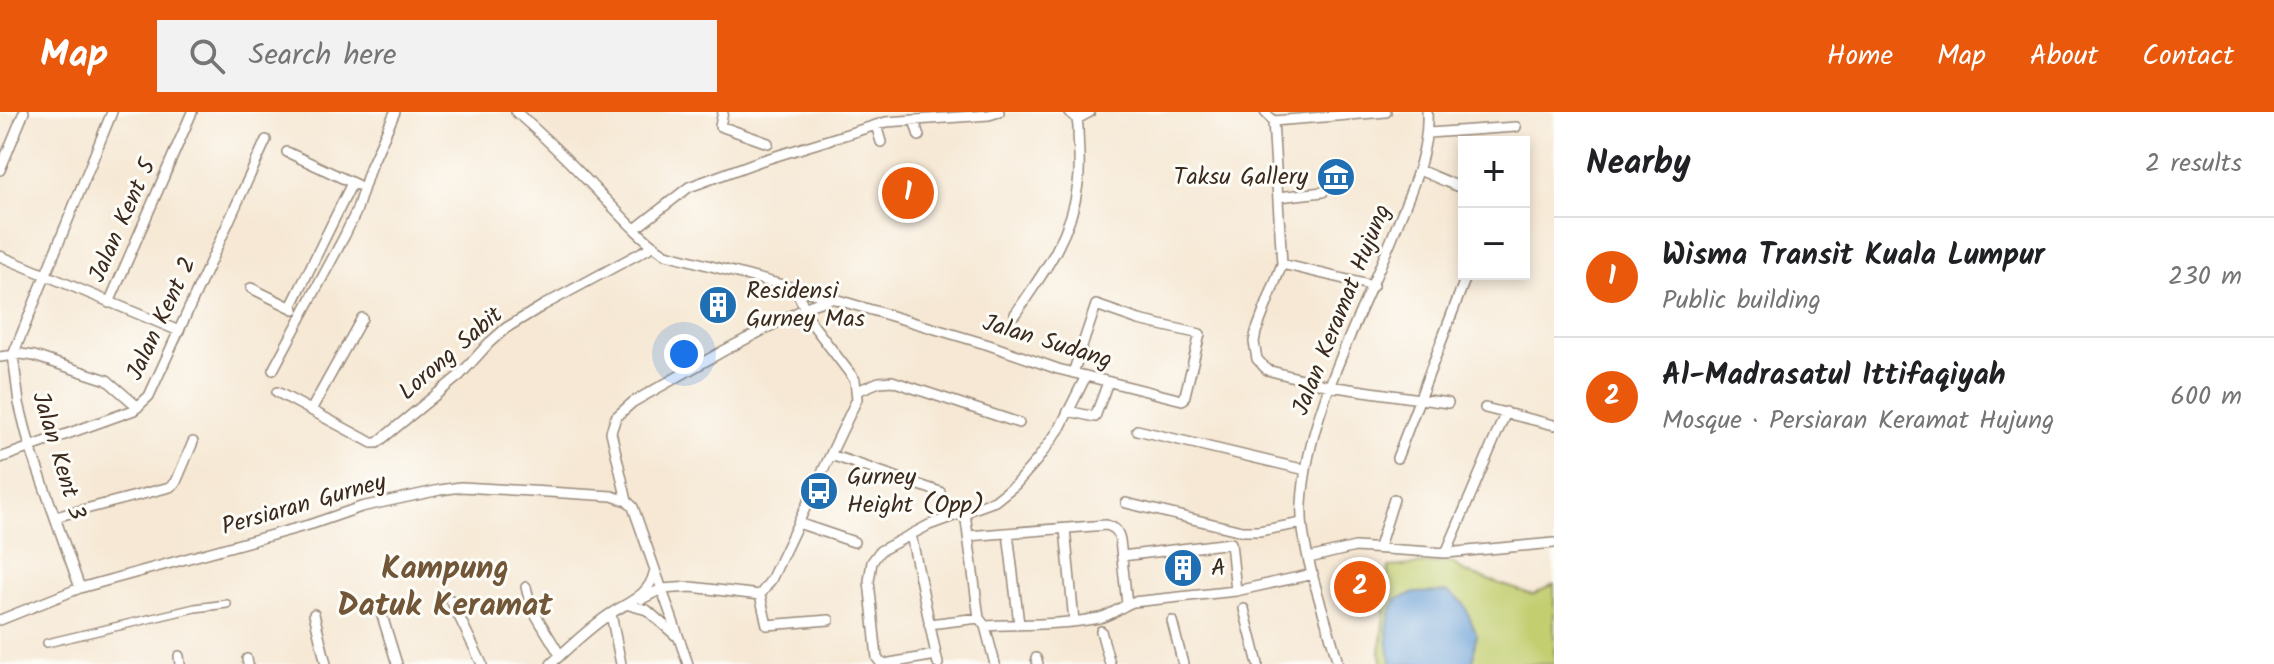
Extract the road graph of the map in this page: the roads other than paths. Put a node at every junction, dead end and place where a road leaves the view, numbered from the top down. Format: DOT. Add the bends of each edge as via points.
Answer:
graph roads {
  1 [pos="24,112"];
  2 [pos="112,112"];
  3 [pos="192,112"];
  4 [pos="395,112"];
  5 [pos="516,112"];
  6 [pos="723,112"];
  7 [pos="999,112"];
  8 [pos="1090,112"];
  9 [pos="1265,112"];
  10 [pos="1386,112"];
  11 [pos="1427,112"];
  12 [pos="1073,116"];
  13 [pos="914,120"];
  14 [pos="1273,121"];
  15 [pos="876,125"];
  16 [pos="1516,127"];
  17 [pos="1428,133"];
  18 [pos="919,136"];
  19 [pos="266,140"];
  20 [pos="881,142"];
  21 [pos="768,143"];
  22 [pos="287,152"];
  23 [pos="0,170"];
  24 [pos="1419,170"];
  25 [pos="352,183"];
  26 [pos="1458,186"];
  27 [pos="363,188"];
  28 [pos="1323,192"];
  29 [pos="1278,197"];
  30 [pos="635,229"];
  31 [pos="653,246"];
  32 [pos="0,256"];
  33 [pos="1282,264"];
  34 [pos="45,275"];
  35 [pos="1465,280"];
  36 [pos="1373,286"];
  37 [pos="251,288"];
  38 [pos="795,288"];
  39 [pos="832,298"];
  40 [pos="109,303"];
  41 [pos="291,307"];
  42 [pos="805,309"];
  43 [pos="303,313"];
  44 [pos="1015,314"];
  45 [pos="362,318"];
  46 [pos="179,331"];
  47 [pos="13,355"];
  48 [pos="0,357"];
  49 [pos="273,370"];
  50 [pos="1073,373"];
  51 [pos="1086,376"];
  52 [pos="1108,382"];
  53 [pos="1329,386"];
  54 [pos="857,391"];
  55 [pos="277,392"];
  56 [pos="1420,399"];
  57 [pos="1448,403"];
  58 [pos="138,407"];
  59 [pos="1485,408"];
  60 [pos="311,410"];
  61 [pos="1068,411"];
  62 [pos="1506,412"];
  63 [pos="1019,423"];
  64 [pos="1554,425"];
  65 [pos="1137,430"];
  66 [pos="193,442"];
  67 [pos="30,447"];
  68 [pos="831,455"];
  69 [pos="0,458"];
  70 [pos="1397,458"];
  71 [pos="1306,470"];
  72 [pos="940,492"];
  73 [pos="1394,499"];
  74 [pos="627,501"];
  75 [pos="1126,503"];
  76 [pos="965,513"];
  77 [pos="55,517"];
  78 [pos="798,523"];
  79 [pos="1302,523"];
  80 [pos="1065,529"];
  81 [pos="1008,533"];
  82 [pos="911,535"];
  83 [pos="968,536"];
  84 [pos="854,542"];
  85 [pos="1554,543"];
  86 [pos="1379,547"];
  87 [pos="1446,553"];
  88 [pos="1122,556"];
  89 [pos="1309,558"];
  90 [pos="655,571"];
  91 [pos="1313,574"];
  92 [pos="526,587"];
  93 [pos="80,588"];
  94 [pos="661,589"];
  95 [pos="1236,591"];
  96 [pos="760,595"];
  97 [pos="451,600"];
  98 [pos="227,604"];
  99 [pos="1127,604"];
  100 [pos="629,605"];
  101 [pos="380,609"];
  102 [pos="1244,609"];
  103 [pos="314,614"];
  104 [pos="611,614"];
  105 [pos="0,620"];
  106 [pos="829,620"];
  107 [pos="1074,621"];
  108 [pos="1172,621"];
  109 [pos="982,622"];
  110 [pos="929,624"];
  111 [pos="1019,624"];
  112 [pos="1101,631"];
  113 [pos="679,639"];
  114 [pos="47,643"];
  115 [pos="560,655"];
  116 [pos="937,660"];
  117 [pos="326,664"];
  118 [pos="397,664"];
  119 [pos="482,664"];
  120 [pos="552,664"];
  121 [pos="621,664"];
  122 [pos="688,664"];
  123 [pos="995,664"];
  124 [pos="1110,664"];
  125 [pos="1183,664"];
  126 [pos="1258,664"];
  127 [pos="1338,664"];
  1 -- 23 [label="street"];
  2 -- 34 [label="street, Jalan Kent 3"];
  3 -- 40 [label="street, Jalan Kent 5"];
  4 -- 27 [label="street"];
  5 -- 30 [label="street"];
  6 -- 21 [label="street" via="720,126"];
  7 -- 13 [label="street"];
  8 -- 12 [label="street"];
  9 -- 14 [label="street"];
  10 -- 14 [label="street"];
  11 -- 17 [label="street, Jalan Keramat Hujung"];
  12 -- 44 [label="street" via="1078,184 1067,230"];
  13 -- 15 [label="street"];
  13 -- 18 [label="street"];
  14 -- 29 [label="street"];
  15 -- 20 [label="street"];
  15 -- 30 [label="street" via="689,187"];
  16 -- 17 [label="street"];
  17 -- 24 [label="street, Jalan Keramat Hujung"];
  19 -- 46 [label="street, Jalan Kent 2"];
  22 -- 25 [label="street"];
  24 -- 26 [label="street"];
  24 -- 36 [label="street, Jalan Keramat Hujung"];
  25 -- 27 [label="street"];
  25 -- 41 [label="street"];
  27 -- 43 [label="street" via="345,235"];
  28 -- 29 [label="street"];
  29 -- 33 [label="street"];
  30 -- 31 [label="street"];
  31 -- 38 [label="street, Jalan Sudang"];
  31 -- 60 [label="street, Lorong Sabit" via="506,328 460,375 377,443"];
  32 -- 34 [label="street"];
  33 -- 36 [label="street"];
  33 -- 53 [label="street" via="1256,332 1257,359 1267,370"];
  34 -- 40 [label="street"];
  34 -- 47 [label="street, Jalan Kent 3"];
  35 -- 56 [label="street"];
  36 -- 53 [label="street, Jalan Keramat Hujung"];
  37 -- 41 [label="street"];
  38 -- 39 [label="street, Jalan Sudang"];
  38 -- 42 [label="street"];
  39 -- 42 [label="street"];
  39 -- 50 [label="street, Jalan Sudang"];
  40 -- 46 [label="street"];
  41 -- 43 [label="street"];
  42 -- 54 [label="street" via="855,380"];
  42 -- 74 [label="street" via="633,402 616,417 611,432"];
  43 -- 49 [label="street"];
  45 -- 60 [label="street"];
  46 -- 58 [label="street, Jalan Kent 2" via="149,396"];
  47 -- 48 [label="street"];
  47 -- 58 [label="street" via="34,356 107,380"];
  47 -- 67 [label="street, Jalan Kent 3"];
  50 -- 51 [label="street, Jalan Sudang"];
  50 -- 52 [label="street, Jalan Sudang" via="1096,305 1200,335 1184,399"];
  51 -- 52 [label="street, Jalan Sudang"];
  51 -- 61 [label="street"];
  52 -- 61 [label="street" via="1095,417"];
  53 -- 56 [label="street"];
  53 -- 71 [label="street, Jalan Keramat Hujung"];
  54 -- 63 [label="street" via="892,381"];
  54 -- 68 [label="street"];
  55 -- 60 [label="street, Lorong Sabit"];
  56 -- 57 [label="street"];
  56 -- 70 [label="street"];
  58 -- 67 [label="street, Jalan Kent 2"];
  59 -- 62 [label="street"];
  61 -- 76 [label="street" via="1015,485 995,501"];
  62 -- 64 [label="street"];
  62 -- 87 [label="street"];
  65 -- 71 [label="street"];
  66 -- 77 [label="street" via="170,487"];
  67 -- 69 [label="street, Jalan Kent 2"];
  67 -- 77 [label="street, Jalan Kent 3"];
  68 -- 72 [label="street"];
  68 -- 78 [label="street"];
  71 -- 79 [label="street, Jalan Keramat Hujung"];
  73 -- 86 [label="street"];
  74 -- 90 [label="street"];
  74 -- 93 [label="street, Persiaran Gurney" via="577,493 440,490 361,507"];
  75 -- 79 [label="street" via="1242,531"];
  76 -- 82 [label="street"];
  76 -- 83 [label="street"];
  77 -- 93 [label="street, Jalan Kent 3"];
  78 -- 84 [label="street"];
  78 -- 96 [label="street"];
  79 -- 89 [label="street, Jalan Keramat Hujung"];
  80 -- 81 [label="street"];
  80 -- 88 [label="street" via="1113,527"];
  80 -- 107 [label="street"];
  81 -- 83 [label="street"];
  81 -- 111 [label="street"];
  82 -- 110 [label="street"];
  82 -- 116 [label="street" via="880,551 872,562 877,658 884,664"];
  83 -- 109 [label="street"];
  85 -- 87 [label="street"];
  86 -- 87 [label="street"];
  86 -- 89 [label="street"];
  88 -- 95 [label="street" via="1231,543"];
  88 -- 99 [label="street"];
  89 -- 91 [label="street, Jalan Keramat Hujung"];
  90 -- 94 [label="street"];
  90 -- 100 [label="street" via="650,586"];
  91 -- 95 [label="street"];
  91 -- 127 [label="street, Jalan Keramat Hujung"];
  92 -- 115 [label="street" via="531,607"];
  93 -- 105 [label="street, Persiaran Gurney"];
  94 -- 96 [label="street"];
  94 -- 100 [label="street"];
  94 -- 113 [label="street"];
  95 -- 99 [label="street"];
  96 -- 106 [label="street" via="767,625"];
  97 -- 119 [label="street"];
  98 -- 114 [label="street"];
  99 -- 107 [label="street" via="1112,615"];
  100 -- 104 [label="street"];
  100 -- 113 [label="street" via="647,610"];
  101 -- 118 [label="street"];
  102 -- 126 [label="street"];
  103 -- 117 [label="street"];
  104 -- 115 [label="street"];
  104 -- 121 [label="street"];
  107 -- 111 [label="street"];
  108 -- 125 [label="street"];
  109 -- 110 [label="street"];
  109 -- 111 [label="street"];
  109 -- 123 [label="street"];
  110 -- 116 [label="street"];
  112 -- 124 [label="street"];
  113 -- 122 [label="street"];
  115 -- 120 [label="street"];
}
